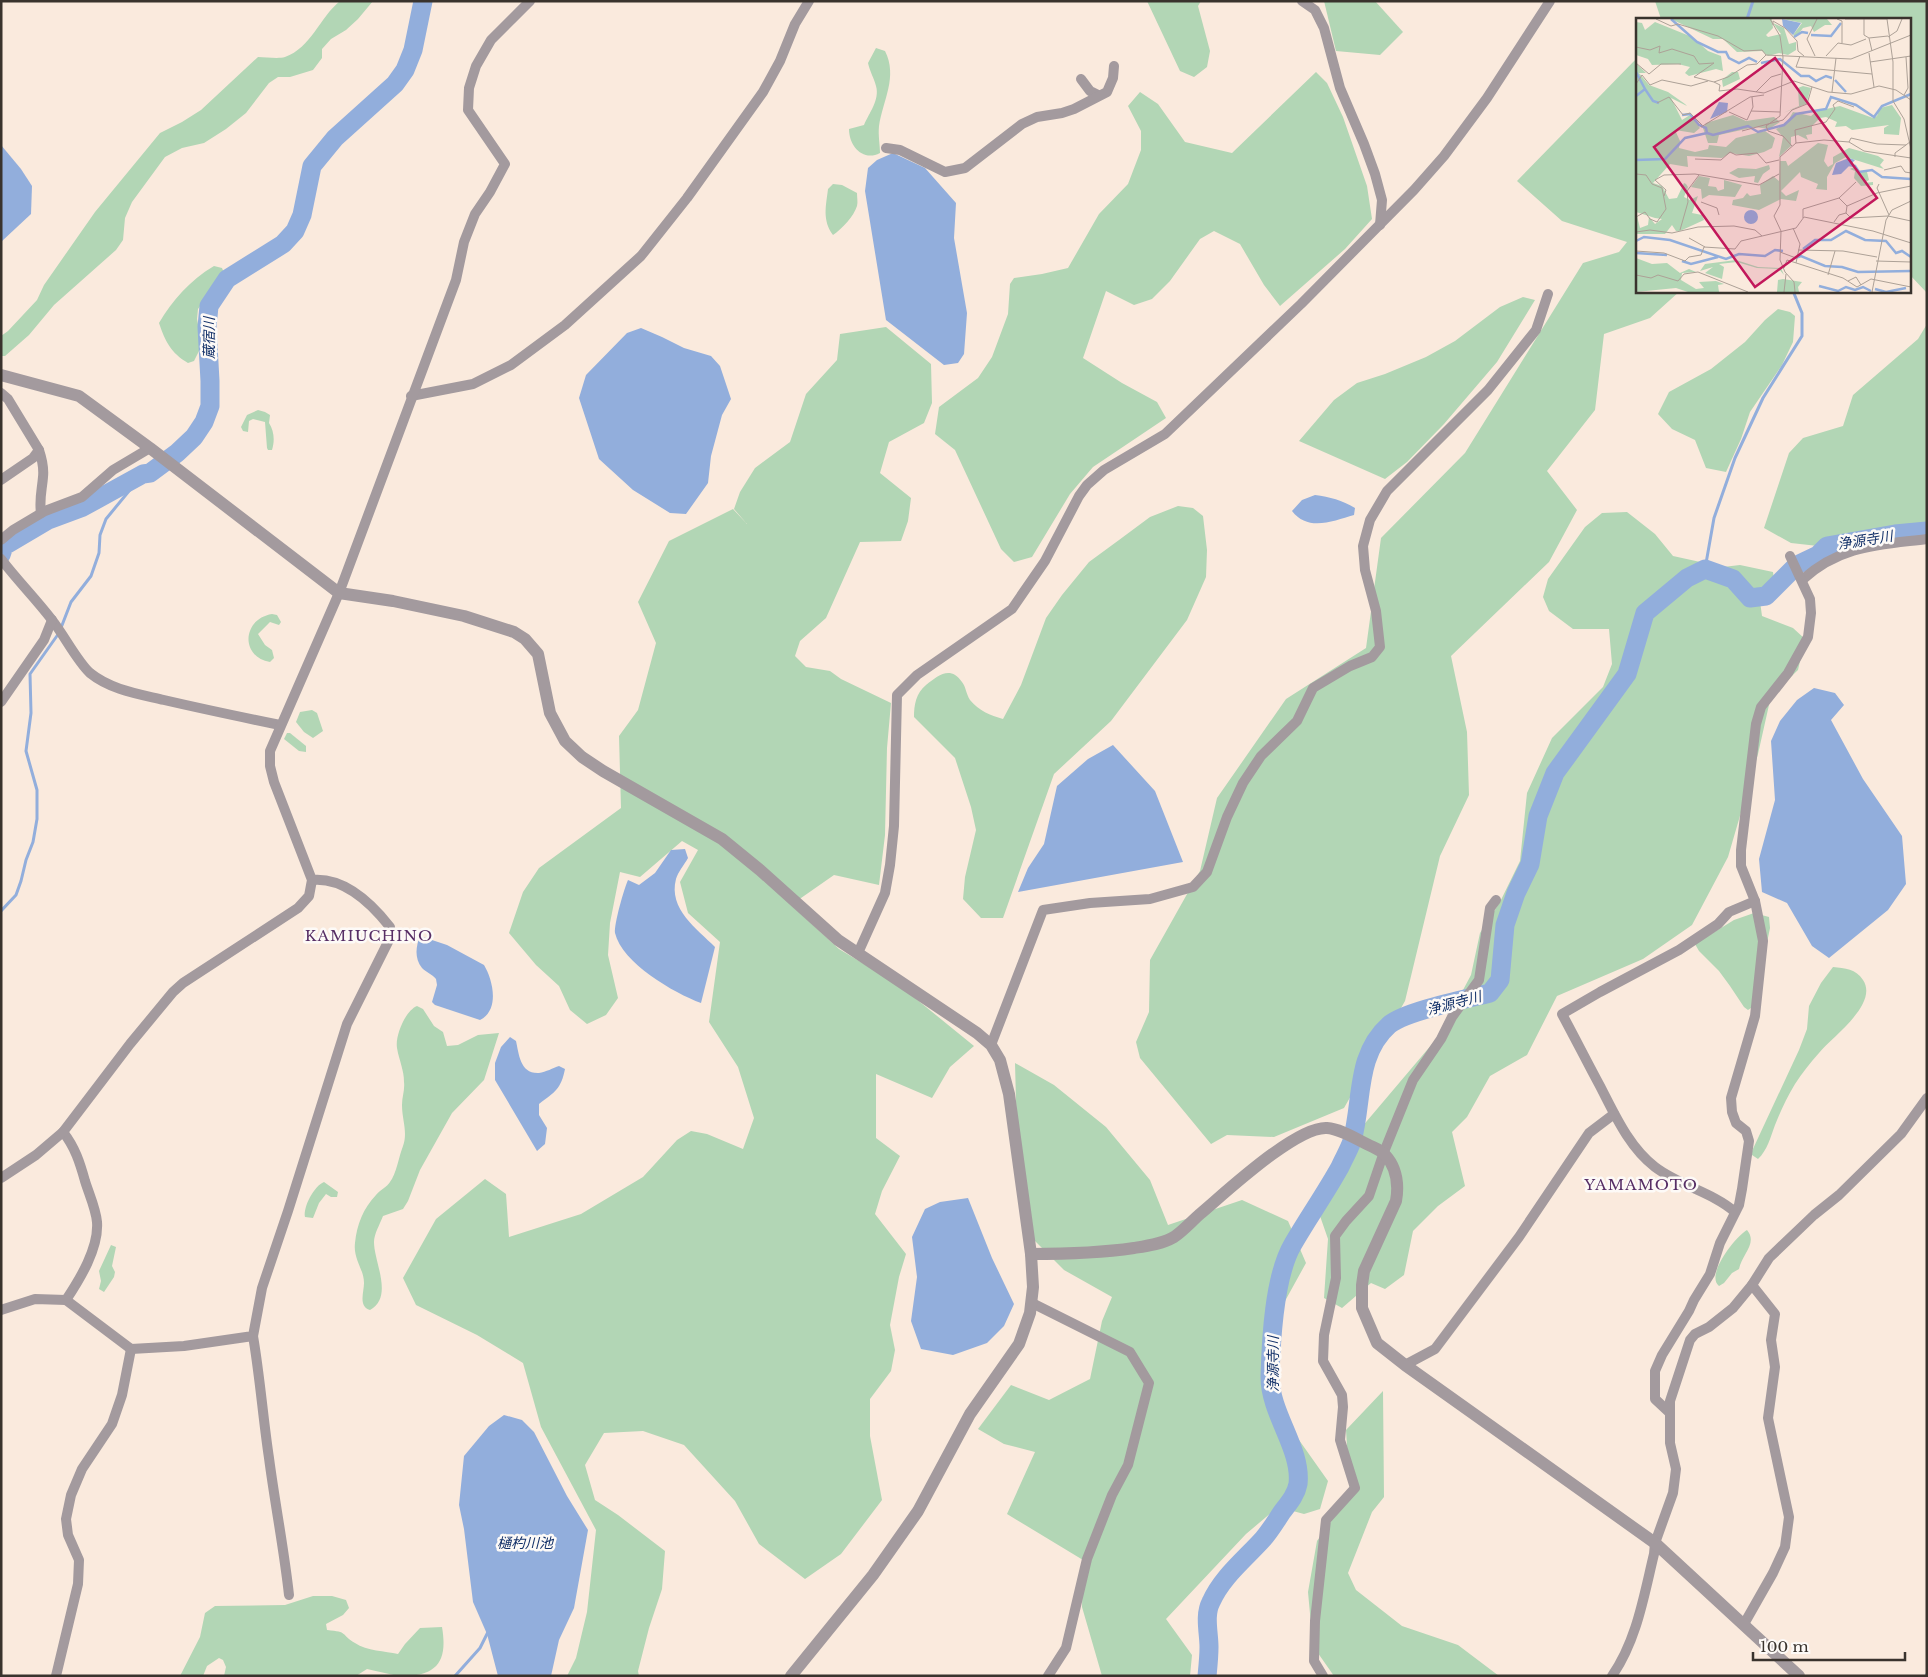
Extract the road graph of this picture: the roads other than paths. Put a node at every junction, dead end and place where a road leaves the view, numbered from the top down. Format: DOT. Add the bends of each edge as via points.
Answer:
graph roads {
  1 [pos="530,1"];
  2 [pos="808,1"];
  3 [pos="1302,1"];
  4 [pos="1550,1"];
  5 [pos="1114,66"];
  6 [pos="1081,79"];
  7 [pos="1098,95"];
  8 [pos="886,148"];
  9 [pos="1380,225"];
  10 [pos="1548,294"];
  11 [pos="1,375"];
  12 [pos="1,393"];
  13 [pos="412,396"];
  14 [pos="150,448"];
  15 [pos="39,450"];
  16 [pos="1,480"];
  17 [pos="41,513"];
  18 [pos="1927,539"];
  19 [pos="1,540"];
  20 [pos="1790,556"];
  21 [pos="1,559"];
  22 [pos="1802,580"];
  23 [pos="339,593"];
  24 [pos="52,620"];
  25 [pos="1,702"];
  26 [pos="280,725"];
  27 [pos="312,880"];
  28 [pos="1496,900"];
  29 [pos="1755,901"];
  30 [pos="858,953"];
  31 [pos="991,1046"];
  32 [pos="1927,1098"];
  33 [pos="1614,1114"];
  34 [pos="63,1132"];
  35 [pos="1380,1150"];
  36 [pos="1,1178"];
  37 [pos="1735,1212"];
  38 [pos="1031,1254"];
  39 [pos="1752,1284"];
  40 [pos="66,1300"];
  41 [pos="1032,1303"];
  42 [pos="1,1310"];
  43 [pos="253,1336"];
  44 [pos="131,1349"];
  45 [pos="1405,1365"];
  46 [pos="1670,1413"];
  47 [pos="1654,1544"];
  48 [pos="288,1595"];
  49 [pos="1744,1624"];
  50 [pos="56,1676"];
  51 [pos="791,1676"];
  52 [pos="1048,1676"];
  53 [pos="1323,1676"];
  54 [pos="1612,1676"];
  55 [pos="1799,1676"];
  1 -- 13 [label="street" via="491,40 476,66 469,88 468,110 506,164 475,214 464,242 456,280"];
  2 -- 13 [label="street" via="763,92 641,256 565,325 511,365 473,384"];
  3 -- 9 [label="street" via="1315,10 1324,28 1340,88 1376,174 1382,200"];
  4 -- 9 [label="street" via="1487,98 1444,156"];
  5 -- 7 [label="street" via="1112,85"];
  6 -- 7 [label="street" via="1090,91"];
  7 -- 8 [label="street" via="1074,109 1037,117 1022,124 978,160 954,171 945,172 900,150"];
  9 -- 30 [label="street" via="1165,434 1104,470 1086,485 1044,561 1012,609 917,675 897,695 890,865 885,893"];
  10 -- 31 [label="street" via="1536,330 1488,390 1387,491 1370,520 1363,546 1380,647 1372,657 1313,688 1297,721 1261,756 1243,783 1207,872 1193,887 1150,899 1043,910"];
  11 -- 14 [label="street" via="79,396"];
  12 -- 15 [label="street"];
  13 -- 23 [label="street"];
  14 -- 17 [label="street" via="113,470 82,497"];
  14 -- 23 [label="street"];
  15 -- 16 [label="street" via="33,458"];
  15 -- 17 [label="street" via="44,478 40,494"];
  17 -- 19 [label="street"];
  18 -- 22 [label="street" via="1858,548 1822,564"];
  20 -- 22 [label="street"];
  21 -- 24 [label="street"];
  22 -- 29 [label="street" via="1810,599 1808,637 1788,673 1761,707 1756,724 1741,858"];
  23 -- 26 [label="street"];
  23 -- 30 [label="street" via="464,616 514,632 525,639 538,654 550,713 565,741 603,771 722,839"];
  24 -- 25 [label="street" via="44,640"];
  24 -- 26 [label="street" via="88,671 111,686"];
  26 -- 27 [label="street" via="270,751 270,766"];
  27 -- 34 [label="street" via="308,896 298,908 195,974 174,992"];
  27 -- 43 [label="street" via="343,885 377,910 390,927 390,938 347,1024 262,1288"];
  28 -- 35 [label="street" via="1490,908 1479,980 1413,1080"];
  29 -- 33 [label="street" via="1729,912 1718,924 1679,950 1562,1014"];
  29 -- 37 [label="street" via="1763,941 1755,1016 1731,1098 1736,1123 1746,1131 1749,1141"];
  30 -- 31 [label="street" via="977,1033"];
  31 -- 38 [label="street" via="1000,1060 1009,1094"];
  32 -- 39 [label="street" via="1901,1134 1769,1258"];
  33 -- 37 [label="street" via="1639,1154 1656,1168 1676,1181 1724,1202"];
  33 -- 45 [label="street" via="1589,1133 1519,1237 1435,1349"];
  34 -- 36 [label="street"];
  34 -- 40 [label="street" via="74,1146 97,1221 96,1238 83,1272"];
  35 -- 38 [label="street" via="1338,1131 1317,1129 1291,1141 1174,1237 1153,1245 1102,1253"];
  35 -- 45 [label="street" via="1390,1160 1398,1191 1364,1271 1362,1308 1377,1343"];
  35 -- 53 [label="street" via="1369,1196 1335,1236 1336,1278 1324,1335 1323,1361 1342,1395 1344,1407 1340,1440 1355,1488 1326,1520 1314,1661"];
  37 -- 46 [label="street" via="1710,1274 1655,1371 1655,1398"];
  38 -- 41 [label="street"];
  39 -- 46 [label="street" via="1723,1317 1690,1340 1670,1401"];
  39 -- 49 [label="street" via="1775,1314 1771,1340 1775,1367 1768,1418 1789,1517 1785,1548"];
  40 -- 42 [label="street" via="35,1299"];
  40 -- 44 [label="street"];
  41 -- 51 [label="street" via="1020,1344 970,1414 918,1511 873,1575"];
  41 -- 52 [label="street" via="1130,1352 1149,1384 1128,1465 1112,1495 1087,1559 1066,1648"];
  43 -- 44 [label="street" via="184,1346"];
  43 -- 48 [label="street"];
  44 -- 50 [label="street" via="122,1395 112,1424 82,1469 71,1495 66,1519 68,1535 79,1560 78,1584"];
  45 -- 47 [label="street"];
  46 -- 47 [label="street" via="1670,1443 1676,1469 1673,1493"];
  47 -- 49 [label="street"];
  47 -- 54 [label="street" via="1634,1634"];
  49 -- 55 [label="street"];
}
